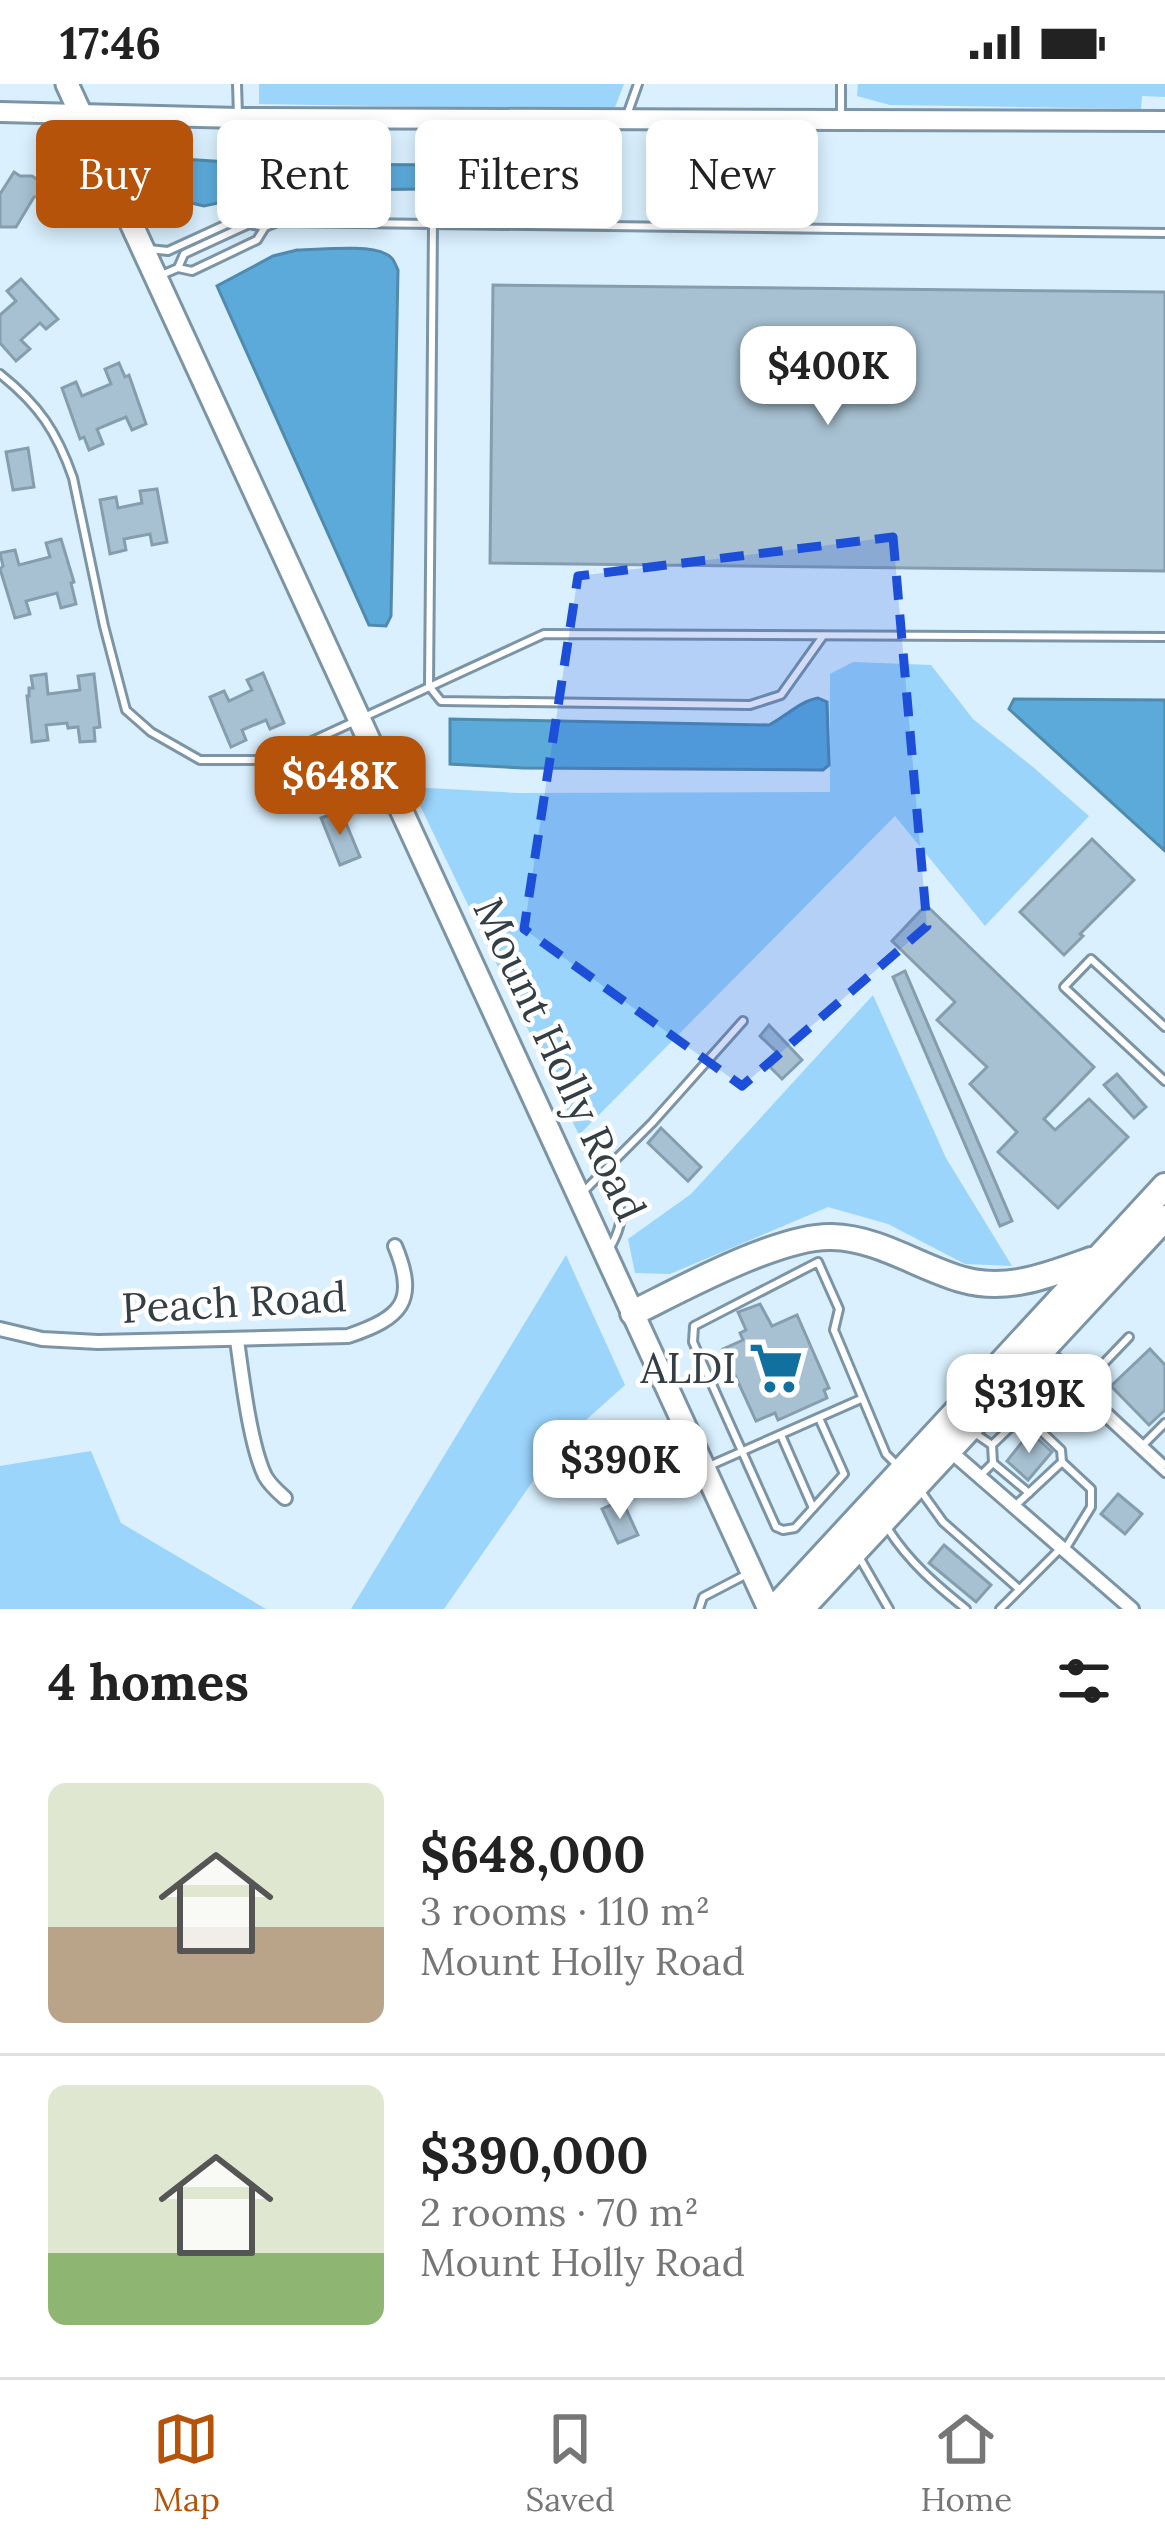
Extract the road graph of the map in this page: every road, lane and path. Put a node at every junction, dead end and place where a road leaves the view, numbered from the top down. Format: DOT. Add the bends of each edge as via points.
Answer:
graph roads {
  1 [pos="67,84"];
  2 [pos="237,84"];
  3 [pos="638,84"];
  4 [pos="841,84"];
  5 [pos="0,112"];
  6 [pos="79,113"];
  7 [pos="238,118"];
  8 [pos="626,119"];
  9 [pos="841,120"];
  10 [pos="1165,121"];
  11 [pos="622,226"];
  12 [pos="218,228"];
  13 [pos="240,228"];
  14 [pos="264,228"];
  15 [pos="434,228"];
  16 [pos="1165,233"];
  17 [pos="144,247"];
  18 [pos="168,272"];
  19 [pos="0,374"];
  20 [pos="823,636"];
  21 [pos="1165,638"];
  22 [pos="429,686"];
  23 [pos="361,719"];
  24 [pos="743,1021"];
  25 [pos="1165,1027"];
  26 [pos="1165,1081"];
  27 [pos="602,1173"];
  28 [pos="1165,1186"];
  29 [pos="579,1196"];
  30 [pos="1165,1218"];
  31 [pos="395,1246"];
  32 [pos="606,1254"];
  33 [pos="1099,1258"];
  34 [pos="633,1313"];
  35 [pos="0,1329"];
  36 [pos="1129,1337"];
  37 [pos="237,1340"];
  38 [pos="1045,1354"];
  39 [pos="1081,1387"];
  40 [pos="861,1399"];
  41 [pos="1011,1402"];
  42 [pos="819,1418"];
  43 [pos="1165,1423"];
  44 [pos="968,1429"];
  45 [pos="781,1435"];
  46 [pos="992,1445"];
  47 [pos="1143,1445"];
  48 [pos="949,1450"];
  49 [pos="742,1452"];
  50 [pos="1062,1462"];
  51 [pos="993,1463"];
  52 [pos="706,1468"];
  53 [pos="1165,1469"];
  54 [pos="908,1477"];
  55 [pos="980,1477"];
  56 [pos="1029,1492"];
  57 [pos="285,1498"];
  58 [pos="1014,1507"];
  59 [pos="813,1508"];
  60 [pos="883,1521"];
  61 [pos="1063,1550"];
  62 [pos="855,1551"];
  63 [pos="752,1571"];
  64 [pos="1019,1589"];
  65 [pos="805,1607"];
  66 [pos="699,1609"];
  67 [pos="771,1609"];
  68 [pos="889,1609"];
  69 [pos="966,1609"];
  70 [pos="1000,1609"];
  71 [pos="1132,1609"];
  1 -- 6 [label="main road, Mount Holly Road"];
  2 -- 7 [label="lane"];
  3 -- 8 [label="lane"];
  4 -- 9 [label="lane"];
  5 -- 6 [label="street"];
  6 -- 7 [label="street"];
  6 -- 17 [label="main road, Mount Holly Road"];
  7 -- 8 [label="street"];
  8 -- 9 [label="street"];
  9 -- 10 [label="street"];
  11 -- 16 [label="lane"];
  12 -- 17 [label="lane" via="167,250"];
  13 -- 18 [label="lane" via="184,254"];
  14 -- 18 [label="lane" via="257,240 192,271"];
  15 -- 22 [label="lane"];
  17 -- 18 [label="main road, Mount Holly Road"];
  18 -- 23 [label="main road, Mount Holly Road"];
  19 -- 23 [label="lane" via="50,424 64,454 127,710 200,760 271,760"];
  20 -- 21 [label="lane"];
  20 -- 22 [label="lane" via="544,634"];
  20 -- 22 [label="lane" via="781,695 750,705 441,701"];
  22 -- 23 [label="lane"];
  23 -- 29 [label="main road, Mount Holly Road"];
  24 -- 27 [label="lane"];
  25 -- 26 [label="lane" via="1091,959 1064,987"];
  27 -- 29 [label="lane"];
  27 -- 32 [label="lane" via="623,1215"];
  28 -- 33 [label="highway"];
  29 -- 32 [label="main road, Mount Holly Road"];
  30 -- 38 [label="highway"];
  31 -- 37 [label="street, Peach Road" via="405,1298 389,1318 348,1336"];
  32 -- 34 [label="main road, Mount Holly Road"];
  33 -- 34 [label="highway" via="994,1284 829,1236 785,1245"];
  33 -- 54 [label="highway"];
  34 -- 52 [label="main road, Mount Holly Road"];
  35 -- 37 [label="street, Peach Road" via="60,1340"];
  36 -- 39 [label="lane"];
  37 -- 57 [label="street" via="262,1467"];
  38 -- 39 [label="lane" via="1062,1359"];
  38 -- 41 [label="highway"];
  38 -- 53 [label="lane" via="1047,1367"];
  39 -- 47 [label="lane"];
  40 -- 42 [label="lane"];
  40 -- 49 [label="lane" via="818,1262 694,1327 693,1342"];
  40 -- 54 [label="lane" via="886,1454"];
  41 -- 44 [label="highway"];
  41 -- 46 [label="lane" via="1021,1417"];
  41 -- 50 [label="lane" via="1060,1450"];
  42 -- 45 [label="lane"];
  42 -- 59 [label="lane" via="844,1474"];
  43 -- 47 [label="lane"];
  44 -- 46 [label="lane"];
  44 -- 48 [label="highway"];
  45 -- 49 [label="lane"];
  45 -- 59 [label="lane"];
  46 -- 51 [label="lane"];
  47 -- 53 [label="lane"];
  48 -- 54 [label="highway"];
  48 -- 55 [label="street"];
  49 -- 52 [label="lane"];
  49 -- 59 [label="lane" via="776,1527 795,1528"];
  50 -- 56 [label="lane"];
  50 -- 61 [label="lane" via="1091,1489 1091,1507"];
  51 -- 55 [label="lane"];
  51 -- 56 [label="lane"];
  52 -- 63 [label="main road, Mount Holly Road"];
  54 -- 60 [label="highway"];
  54 -- 64 [label="lane" via="944,1522"];
  54 -- 67 [label="highway"];
  55 -- 58 [label="street"];
  56 -- 58 [label="lane"];
  58 -- 61 [label="street"];
  60 -- 62 [label="highway"];
  60 -- 69 [label="lane" via="931,1582"];
  61 -- 64 [label="lane"];
  61 -- 71 [label="street"];
  62 -- 65 [label="highway"];
  62 -- 68 [label="lane"];
  63 -- 66 [label="lane" via="703,1597"];
  63 -- 67 [label="main road, Mount Holly Road"];
  64 -- 70 [label="lane"];
}
